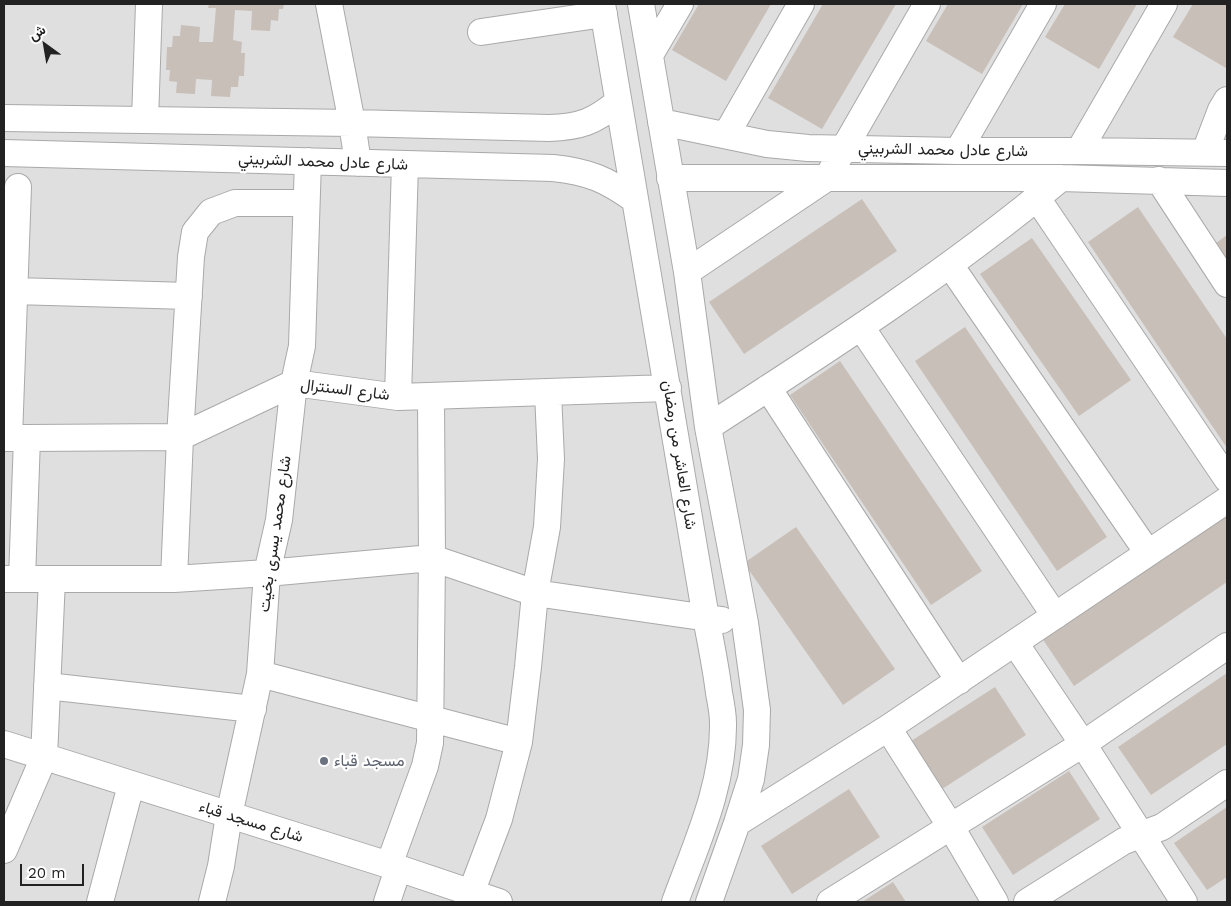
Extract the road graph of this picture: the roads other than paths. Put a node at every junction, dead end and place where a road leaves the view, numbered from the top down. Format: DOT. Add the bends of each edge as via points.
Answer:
graph roads {
  1 [pos="149,4"];
  2 [pos="329,4"];
  3 [pos="641,4"];
  4 [pos="680,4"];
  5 [pos="801,4"];
  6 [pos="927,4"];
  7 [pos="1043,4"];
  8 [pos="1164,4"];
  9 [pos="603,9"];
  10 [pos="481,32"];
  11 [pos="650,55"];
  12 [pos="1227,100"];
  13 [pos="618,102"];
  14 [pos="4,118"];
  15 [pos="145,120"];
  16 [pos="661,122"];
  17 [pos="352,123"];
  18 [pos="726,135"];
  19 [pos="843,149"];
  20 [pos="958,151"];
  21 [pos="1079,151"];
  22 [pos="1216,152"];
  23 [pos="4,153"];
  24 [pos="308,161"];
  25 [pos="358,163"];
  26 [pos="405,164"];
  27 [pos="670,178"];
  28 [pos="827,178"];
  29 [pos="1061,178"];
  30 [pos="1159,180"];
  31 [pos="1227,183"];
  32 [pos="18,187"];
  33 [pos="1037,198"];
  34 [pos="635,200"];
  35 [pos="306,203"];
  36 [pos="950,265"];
  37 [pos="686,272"];
  38 [pos="1227,284"];
  39 [pos="14,291"];
  40 [pos="189,296"];
  41 [pos="861,327"];
  42 [pos="294,383"];
  43 [pos="668,388"];
  44 [pos="768,388"];
  45 [pos="548,392"];
  46 [pos="430,396"];
  47 [pos="398,397"];
  48 [pos="708,427"];
  49 [pos="180,436"];
  50 [pos="13,438"];
  51 [pos="1227,480"];
  52 [pos="1227,500"];
  53 [pos="1148,553"];
  54 [pos="432,558"];
  55 [pos="266,573"];
  56 [pos="13,579"];
  57 [pos="52,579"];
  58 [pos="174,580"];
  59 [pos="535,593"];
  60 [pos="1055,616"];
  61 [pos="706,618"];
  62 [pos="745,623"];
  63 [pos="1016,643"];
  64 [pos="1227,646"];
  65 [pos="750,656"];
  66 [pos="715,662"];
  67 [pos="260,674"];
  68 [pos="959,680"];
  69 [pos="47,686"];
  70 [pos="252,709"];
  71 [pos="430,719"];
  72 [pos="888,728"];
  73 [pos="519,742"];
  74 [pos="4,744"];
  75 [pos="1083,744"];
  76 [pos="44,757"];
  77 [pos="1227,783"];
  78 [pos="131,784"];
  79 [pos="229,816"];
  80 [pos="737,823"];
  81 [pos="950,827"];
  82 [pos="1141,835"];
  83 [pos="4,850"];
  84 [pos="393,867"];
  85 [pos="471,893"];
  86 [pos="100,902"];
  87 [pos="212,902"];
  88 [pos="387,902"];
  89 [pos="499,902"];
  90 [pos="675,902"];
  91 [pos="709,902"];
  92 [pos="830,902"];
  93 [pos="995,902"];
  94 [pos="1027,902"];
  95 [pos="1184,902"];
  1 -- 15 [label="street"];
  2 -- 17 [label="street"];
  3 -- 11 [label="street, شارع العاشر من رمضان"];
  4 -- 11 [label="street"];
  5 -- 18 [label="street"];
  6 -- 19 [label="street"];
  7 -- 20 [label="street"];
  8 -- 21 [label="street"];
  9 -- 10 [label="street"];
  9 -- 13 [label="street, شارع العاشر من رمضان"];
  11 -- 16 [label="street, شارع العاشر من رمضان"];
  12 -- 22 [label="street" via="1221,110"];
  13 -- 17 [label="street" via="604,114 568,127"];
  13 -- 34 [label="street, شارع العاشر من رمضان"];
  14 -- 15 [label="street"];
  15 -- 17 [label="street"];
  16 -- 18 [label="street, شارع عادل محمد الشربيني"];
  16 -- 27 [label="street, شارع العاشر من رمضان"];
  17 -- 25 [label="street"];
  18 -- 19 [label="street, شارع عادل محمد الشربيني" via="766,144"];
  19 -- 20 [label="street, شارع عادل محمد الشربيني"];
  19 -- 28 [label="street"];
  20 -- 21 [label="street, شارع عادل محمد الشربيني"];
  21 -- 22 [label="street, شارع عادل محمد الشربيني"];
  23 -- 24 [label="street, شارع عادل محمد الشربيني"];
  24 -- 25 [label="street, شارع عادل محمد الشربيني"];
  24 -- 35 [label="street, شارع محمد يسرى بخيت"];
  25 -- 26 [label="street, شارع عادل محمد الشربيني"];
  26 -- 34 [label="street, شارع عادل محمد الشربيني" via="575,171 604,180"];
  26 -- 47 [label="street"];
  27 -- 28 [label="street, شارع عادل محمد الشربيني"];
  27 -- 37 [label="street, شارع العاشر من رمضان"];
  28 -- 29 [label="street, شارع عادل محمد الشربيني"];
  28 -- 37 [label="street"];
  29 -- 30 [label="street, شارع عادل محمد الشربيني"];
  29 -- 33 [label="street"];
  30 -- 31 [label="street, شارع عادل محمد الشربيني"];
  30 -- 38 [label="street"];
  32 -- 39 [label="street"];
  33 -- 36 [label="street"];
  33 -- 51 [label="street"];
  34 -- 43 [label="street, شارع العاشر من رمضان"];
  35 -- 40 [label="street" via="235,203 211,212 195,232"];
  35 -- 42 [label="street, شارع محمد يسرى بخيت" via="302,346"];
  36 -- 41 [label="street"];
  36 -- 53 [label="street"];
  37 -- 48 [label="street, شارع العاشر من رمضان"];
  39 -- 40 [label="street"];
  39 -- 50 [label="street"];
  40 -- 49 [label="street"];
  41 -- 44 [label="street"];
  41 -- 60 [label="street"];
  42 -- 47 [label="street, شارع السنترال"];
  42 -- 49 [label="street, شارع السنترال"];
  42 -- 55 [label="street, شارع محمد يسرى بخيت" via="279,520"];
  43 -- 45 [label="street, شارع السنترال"];
  43 -- 61 [label="street, شارع العاشر من رمضان"];
  44 -- 48 [label="street"];
  44 -- 68 [label="street"];
  45 -- 46 [label="street, شارع السنترال"];
  45 -- 59 [label="street" via="551,460 547,527"];
  46 -- 47 [label="street, شارع السنترال"];
  46 -- 54 [label="street"];
  48 -- 62 [label="street, شارع العاشر من رمضان"];
  49 -- 50 [label="street, شارع السنترال"];
  49 -- 58 [label="street"];
  50 -- 56 [label="street"];
  52 -- 53 [label="street"];
  53 -- 60 [label="street"];
  54 -- 55 [label="street"];
  54 -- 59 [label="street"];
  54 -- 71 [label="street"];
  55 -- 58 [label="street"];
  55 -- 67 [label="street, شارع محمد يسرى بخيت"];
  56 -- 57 [label="street"];
  57 -- 58 [label="street"];
  57 -- 69 [label="street"];
  59 -- 61 [label="street"];
  59 -- 73 [label="street"];
  60 -- 63 [label="street"];
  61 -- 62 [label="street"];
  61 -- 66 [label="street, شارع العاشر من رمضان"];
  62 -- 65 [label="street, شارع العاشر من رمضان"];
  63 -- 68 [label="street"];
  63 -- 75 [label="street"];
  64 -- 75 [label="street"];
  65 -- 66 [label="street"];
  65 -- 80 [label="street, شارع العاشر من رمضان" via="757,710 756,745 751,779"];
  66 -- 90 [label="street, شارع العاشر من رمضان" via="723,722 722,752 708,812"];
  67 -- 70 [label="street, شارع محمد يسرى بخيت"];
  67 -- 71 [label="street"];
  68 -- 72 [label="street"];
  69 -- 70 [label="street"];
  69 -- 76 [label="street"];
  70 -- 79 [label="street, شارع محمد يسرى بخيت"];
  71 -- 73 [label="street"];
  71 -- 84 [label="street" via="425,766"];
  72 -- 80 [label="street"];
  72 -- 81 [label="street"];
  73 -- 85 [label="street" via="499,818"];
  74 -- 76 [label="street, شارع مسجد قباء"];
  75 -- 81 [label="street"];
  75 -- 82 [label="street"];
  76 -- 78 [label="street, شارع مسجد قباء"];
  76 -- 83 [label="street"];
  77 -- 82 [label="street" via="1162,827"];
  78 -- 79 [label="street, شارع مسجد قباء"];
  78 -- 86 [label="street"];
  79 -- 84 [label="street, شارع مسجد قباء"];
  79 -- 87 [label="street, شارع محمد يسرى بخيت"];
  80 -- 91 [label="street, شارع العاشر من رمضان"];
  81 -- 92 [label="street"];
  81 -- 93 [label="street"];
  82 -- 94 [label="street" via="1124,841"];
  82 -- 95 [label="street"];
  84 -- 85 [label="street, شارع مسجد قباء"];
  84 -- 88 [label="street"];
  85 -- 89 [label="street, شارع مسجد قباء"];
}
